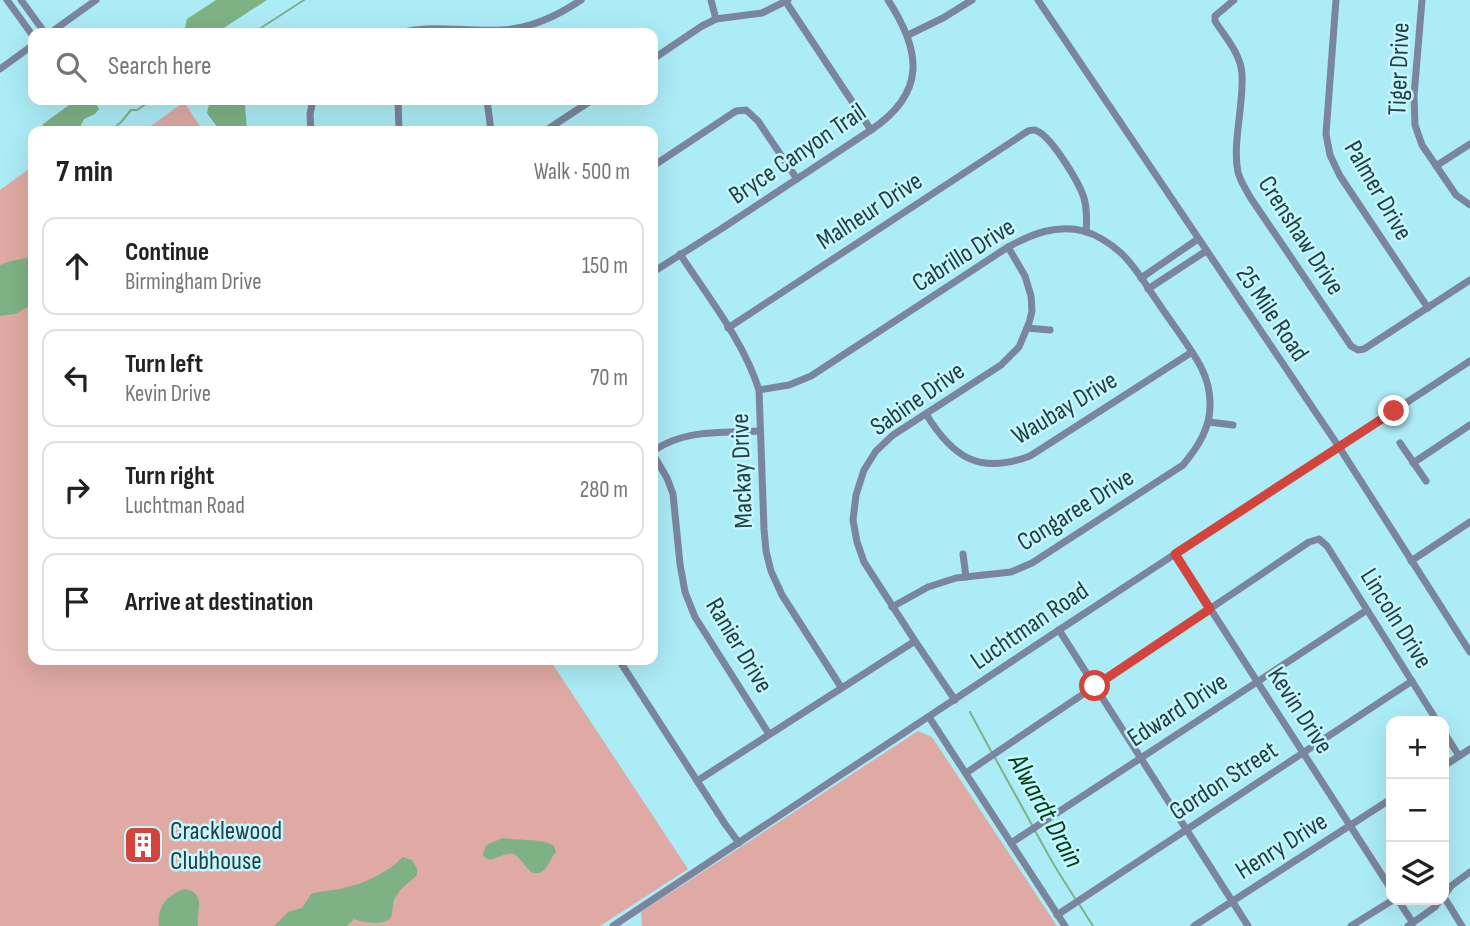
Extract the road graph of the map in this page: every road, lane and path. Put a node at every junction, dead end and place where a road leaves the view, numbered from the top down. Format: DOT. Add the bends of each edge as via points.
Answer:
graph roads {
  1 [pos="7,0"];
  2 [pos="21,0"];
  3 [pos="96,0"];
  4 [pos="581,0"];
  5 [pos="711,0"];
  6 [pos="888,0"];
  7 [pos="972,0"];
  8 [pos="1038,0"];
  9 [pos="1234,0"];
  10 [pos="1336,0"];
  11 [pos="1422,0"];
  12 [pos="787,1"];
  13 [pos="716,19"];
  14 [pos="44,28"];
  15 [pos="55,28"];
  16 [pos="517,28"];
  17 [pos="28,29"];
  18 [pos="908,35"];
  19 [pos="28,49"];
  20 [pos="658,56"];
  21 [pos="0,69"];
  22 [pos="312,105"];
  23 [pos="398,105"];
  24 [pos="487,105"];
  25 [pos="584,105"];
  26 [pos="311,126"];
  27 [pos="399,126"];
  28 [pos="490,126"];
  29 [pos="553,126"];
  30 [pos="871,130"];
  31 [pos="1470,144"];
  32 [pos="658,163"];
  33 [pos="1436,166"];
  34 [pos="797,179"];
  35 [pos="1470,205"];
  36 [pos="1086,232"];
  37 [pos="1198,239"];
  38 [pos="1008,247"];
  39 [pos="1206,251"];
  40 [pos="680,254"];
  41 [pos="658,269"];
  42 [pos="1141,278"];
  43 [pos="1470,280"];
  44 [pos="1148,289"];
  45 [pos="1428,308"];
  46 [pos="728,328"];
  47 [pos="1027,328"];
  48 [pos="1050,330"];
  49 [pos="1192,352"];
  50 [pos="1470,361"];
  51 [pos="759,390"];
  52 [pos="926,414"];
  53 [pos="1209,419"];
  54 [pos="1233,425"];
  55 [pos="1470,425"];
  56 [pos="759,431"];
  57 [pos="1400,443"];
  58 [pos="1339,447"];
  59 [pos="658,450"];
  60 [pos="658,462"];
  61 [pos="1413,463"];
  62 [pos="1426,481"];
  63 [pos="1470,522"];
  64 [pos="963,554"];
  65 [pos="1175,554"];
  66 [pos="1411,561"];
  67 [pos="966,578"];
  68 [pos="892,607"];
  69 [pos="1210,609"];
  70 [pos="1367,610"];
  71 [pos="1059,630"];
  72 [pos="915,641"];
  73 [pos="1470,652"];
  74 [pos="622,665"];
  75 [pos="1412,681"];
  76 [pos="1257,682"];
  77 [pos="1095,686"];
  78 [pos="841,687"];
  79 [pos="956,700"];
  80 [pos="1434,716"];
  81 [pos="929,717"];
  82 [pos="769,734"];
  83 [pos="1449,740"];
  84 [pos="1470,749"];
  85 [pos="1303,752"];
  86 [pos="1459,756"];
  87 [pos="1140,757"];
  88 [pos="1449,763"];
  89 [pos="966,773"];
  90 [pos="697,781"];
  91 [pos="1386,803"];
  92 [pos="1351,826"];
  93 [pos="1186,829"];
  94 [pos="739,843"];
  95 [pos="1011,843"];
  96 [pos="1470,872"];
  97 [pos="1386,881"];
  98 [pos="1449,889"];
  99 [pos="1232,901"];
  100 [pos="1387,905"];
  101 [pos="1399,905"];
  102 [pos="1437,905"];
  103 [pos="1448,905"];
  104 [pos="1058,915"];
  105 [pos="1411,924"];
  106 [pos="612,926"];
  107 [pos="1065,926"];
  108 [pos="1194,926"];
  109 [pos="1248,926"];
  110 [pos="1351,926"];
  111 [pos="1462,926"];
  1 -- 17 [label="street"];
  2 -- 14 [label="street"];
  3 -- 15 [label="street"];
  4 -- 16 [label="street" via="541,22"];
  5 -- 13 [label="street"];
  6 -- 18 [label="street"];
  7 -- 18 [label="street"];
  8 -- 37 [label="street, 25 Mile Road"];
  9 -- 45 [label="street, Crenshaw Drive" via="1214,16 1242,74 1237,156 1242,183 1351,346 1364,349"];
  10 -- 45 [label="street, Palmer Drive" via="1326,134 1330,155"];
  11 -- 33 [label="street, Tiger Drive" via="1415,125"];
  12 -- 13 [label="street" via="762,13"];
  12 -- 30 [label="street"];
  13 -- 20 [label="street"];
  18 -- 30 [label="street, Bryce Canyon Trail" via="913,72 908,89 898,108"];
  19 -- 21 [label="street"];
  22 -- 26 [label="street"];
  23 -- 27 [label="street"];
  24 -- 28 [label="street"];
  25 -- 29 [label="street"];
  30 -- 34 [label="street, Bryce Canyon Trail"];
  31 -- 33 [label="street"];
  32 -- 34 [label="street" via="736,111 746,110"];
  33 -- 35 [label="street, Tiger Drive" via="1455,195"];
  34 -- 40 [label="street, Bryce Canyon Trail"];
  36 -- 38 [label="street, Cabrillo Drive" via="1065,228 1044,232"];
  36 -- 42 [label="street, Cabrillo Drive" via="1121,253"];
  36 -- 46 [label="street, Malheur Drive" via="1081,190 1046,138 1028,131"];
  37 -- 39 [label="street, 25 Mile Road"];
  37 -- 42 [label="street"];
  38 -- 47 [label="street, Sabine Drive" via="1031,296"];
  38 -- 51 [label="street, Cabrillo Drive" via="811,376"];
  39 -- 44 [label="street"];
  39 -- 58 [label="street, 25 Mile Road"];
  40 -- 41 [label="street, Bryce Canyon Trail"];
  40 -- 46 [label="street, Mackay Drive"];
  42 -- 44 [label="street, Cabrillo Drive"];
  43 -- 45 [label="street"];
  44 -- 49 [label="street, Cabrillo Drive"];
  46 -- 51 [label="street, Mackay Drive" via="747,358"];
  47 -- 48 [label="street"];
  47 -- 52 [label="street, Sabine Drive" via="1019,347 1002,365"];
  49 -- 52 [label="street, Waubay Drive" via="1030,456 1011,463 971,460 954,451"];
  49 -- 53 [label="street, Cabrillo Drive" via="1206,378"];
  50 -- 58 [label="street, Luchtman Road"];
  51 -- 56 [label="street, Mackay Drive"];
  52 -- 68 [label="street, Sabine Drive" via="876,451 856,495 856,542"];
  53 -- 54 [label="street"];
  53 -- 67 [label="street, Congaree Drive" via="1183,465 1032,563 1011,572"];
  55 -- 61 [label="street"];
  56 -- 59 [label="street" via="687,435"];
  56 -- 78 [label="street, Mackay Drive" via="771,571"];
  57 -- 61 [label="street"];
  58 -- 65 [label="street, Luchtman Road"];
  58 -- 66 [label="street, 25 Mile Road"];
  60 -- 82 [label="street, Ranier Drive" via="673,495 685,592 695,617"];
  61 -- 62 [label="street"];
  63 -- 66 [label="street"];
  64 -- 67 [label="street"];
  65 -- 69 [label="street, Kevin Drive"];
  65 -- 71 [label="street, Luchtman Road"];
  66 -- 73 [label="street, 25 Mile Road"];
  67 -- 68 [label="street, Congaree Drive" via="928,587"];
  68 -- 72 [label="street, Sabine Drive"];
  69 -- 70 [label="street, Lincoln Drive" via="1319,539"];
  69 -- 76 [label="street, Kevin Drive"];
  69 -- 77 [label="street"];
  70 -- 75 [label="street, Lincoln Drive"];
  70 -- 76 [label="street, Edward Drive"];
  71 -- 77 [label="street"];
  71 -- 79 [label="street, Luchtman Road"];
  72 -- 78 [label="street"];
  72 -- 79 [label="street, Sabine Drive"];
  74 -- 90 [label="street"];
  75 -- 80 [label="street, Lincoln Drive"];
  75 -- 85 [label="street, Gordon Street"];
  76 -- 85 [label="street, Kevin Drive"];
  76 -- 87 [label="street, Edward Drive"];
  77 -- 87 [label="street"];
  77 -- 89 [label="street"];
  78 -- 82 [label="street"];
  79 -- 81 [label="street, Luchtman Road"];
  81 -- 89 [label="street"];
  81 -- 94 [label="street, Luchtman Road"];
  82 -- 90 [label="street"];
  83 -- 86 [label="street"];
  84 -- 86 [label="street"];
  85 -- 92 [label="street, Kevin Drive"];
  85 -- 93 [label="street, Gordon Street"];
  86 -- 88 [label="street"];
  87 -- 93 [label="street"];
  87 -- 95 [label="street, Edward Drive"];
  89 -- 95 [label="street"];
  90 -- 94 [label="street"];
  91 -- 92 [label="street, Henry Drive"];
  92 -- 97 [label="street, Kevin Drive"];
  92 -- 99 [label="street, Henry Drive"];
  93 -- 99 [label="street"];
  93 -- 104 [label="street, Gordon Street"];
  94 -- 106 [label="street, Luchtman Road"];
  95 -- 104 [label="street"];
  96 -- 98 [label="street"];
  99 -- 108 [label="street, Henry Drive"];
  99 -- 109 [label="street"];
  100 -- 110 [label="street"];
  101 -- 105 [label="street"];
  102 -- 105 [label="street"];
  103 -- 111 [label="street"];
  104 -- 107 [label="street"];
}
